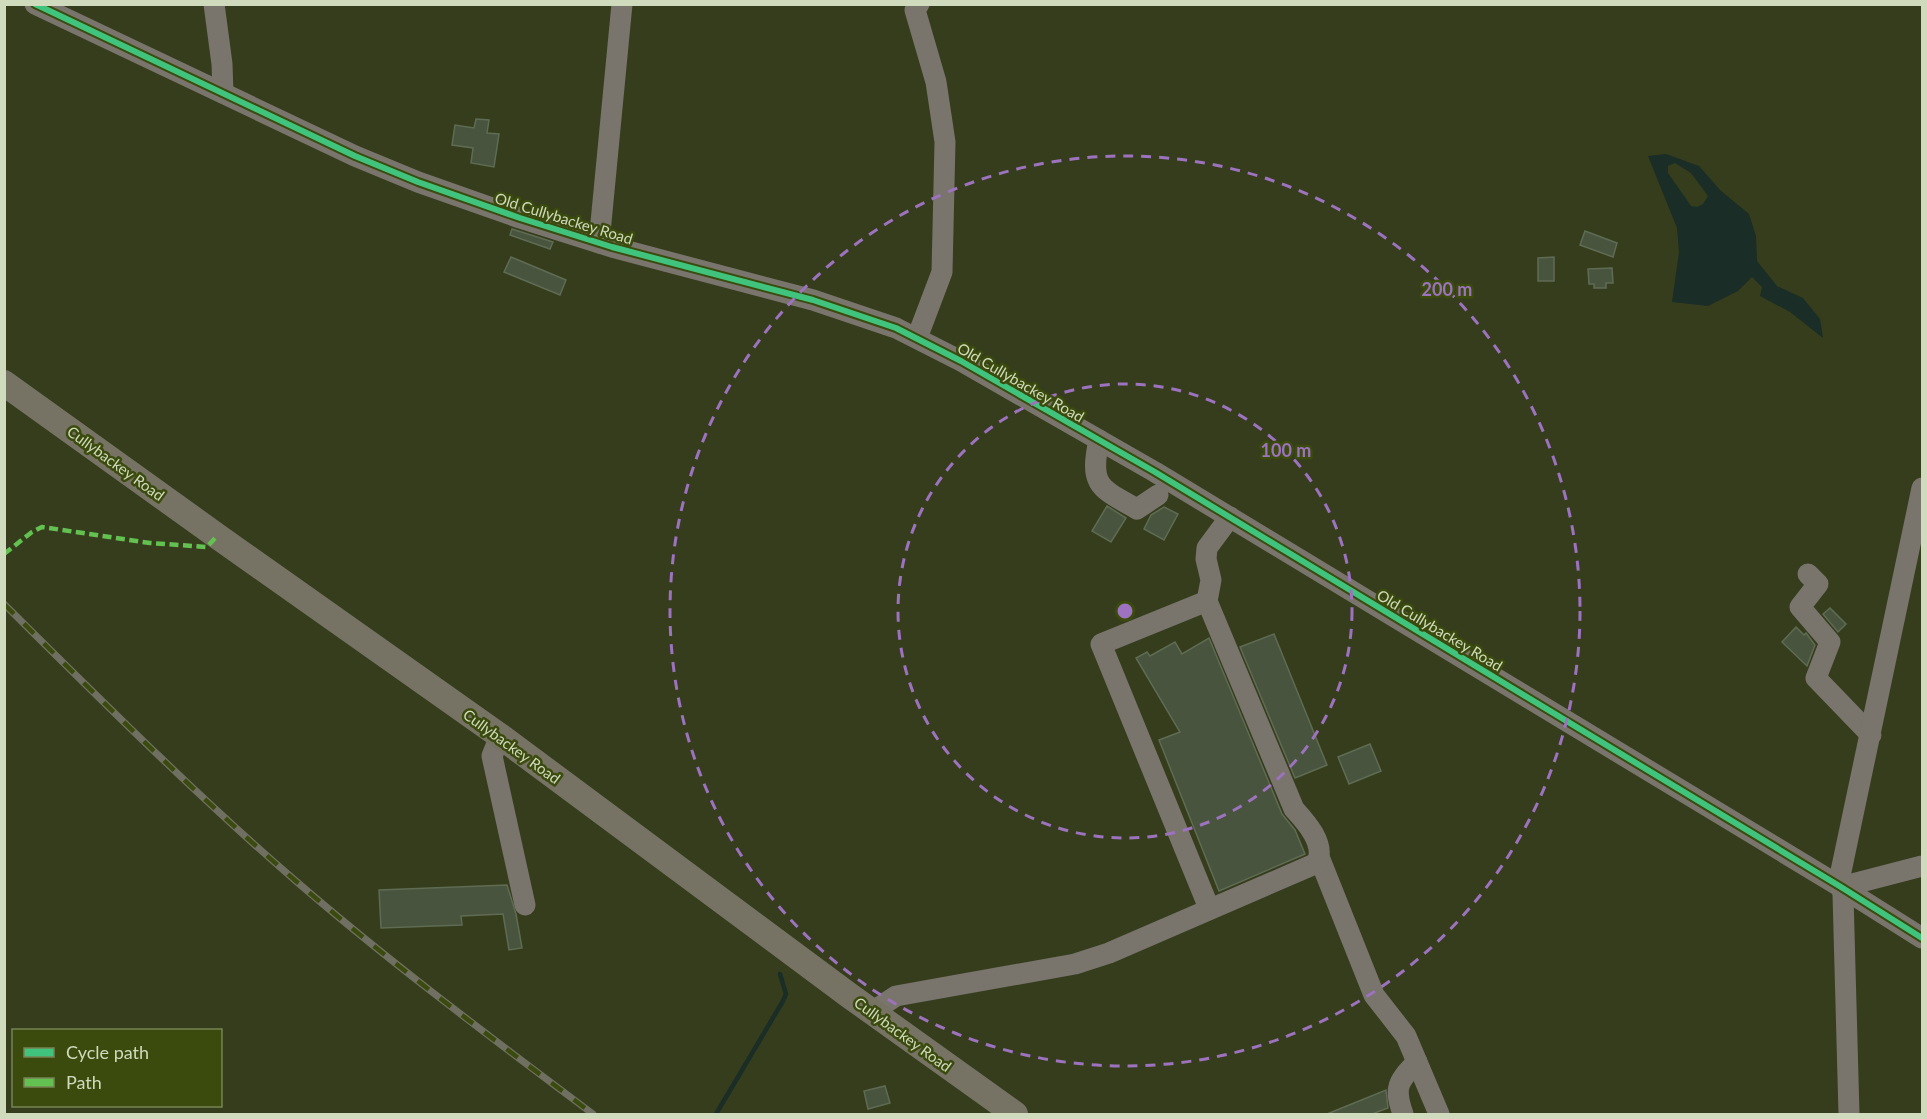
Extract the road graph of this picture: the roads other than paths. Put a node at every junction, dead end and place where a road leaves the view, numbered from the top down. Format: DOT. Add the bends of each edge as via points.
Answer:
graph roads {
  1 [pos="35,4"];
  2 [pos="214,4"];
  3 [pos="622,4"];
  4 [pos="919,4"];
  5 [pos="223,93"];
  6 [pos="599,243"];
  7 [pos="917,338"];
  8 [pos="4,383"];
  9 [pos="1099,440"];
  10 [pos="1923,488"];
  11 [pos="1158,495"];
  12 [pos="1230,517"];
  13 [pos="1808,574"];
  14 [pos="1207,601"];
  15 [pos="1871,735"];
  16 [pos="500,736"];
  17 [pos="1319,857"];
  18 [pos="1923,866"];
  19 [pos="1841,887"];
  20 [pos="525,905"];
  21 [pos="1209,908"];
  22 [pos="1923,938"];
  23 [pos="872,1012"];
  24 [pos="1417,1062"];
  25 [pos="1015,1114"];
  26 [pos="1403,1114"];
  27 [pos="1439,1114"];
  28 [pos="1849,1114"];
  1 -- 5 [label="street, Old Cullybackey Road"];
  2 -- 5 [label="street"];
  3 -- 6 [label="street"];
  4 -- 7 [label="street" via="915,10 936,82 945,142 942,272"];
  5 -- 6 [label="street, Old Cullybackey Road" via="418,182"];
  6 -- 7 [label="street, Old Cullybackey Road" via="813,300"];
  7 -- 9 [label="street, Old Cullybackey Road"];
  8 -- 16 [label="main road, Cullybackey Road"];
  9 -- 11 [label="street" via="1094,467 1097,481 1106,491 1137,509"];
  9 -- 12 [label="street, Old Cullybackey Road"];
  10 -- 15 [label="street"];
  12 -- 14 [label="street" via="1208,548 1206,559 1211,580"];
  12 -- 19 [label="street, Old Cullybackey Road"];
  13 -- 15 [label="street" via="1818,584 1800,607 1830,642 1816,678"];
  14 -- 17 [label="street" via="1294,809 1311,828"];
  14 -- 21 [label="street" via="1101,644"];
  15 -- 19 [label="street" via="1840,876"];
  16 -- 20 [label="street" via="492,756"];
  16 -- 23 [label="main road, Cullybackey Road"];
  17 -- 21 [label="street" via="1317,863"];
  17 -- 24 [label="street" via="1374,995 1406,1036"];
  18 -- 19 [label="street"];
  19 -- 22 [label="street, Old Cullybackey Road"];
  19 -- 28 [label="street"];
  21 -- 23 [label="street" via="1075,964 896,996"];
  23 -- 25 [label="main road, Cullybackey Road"];
  24 -- 26 [label="street" via="1397,1088"];
  24 -- 27 [label="street"];
}
